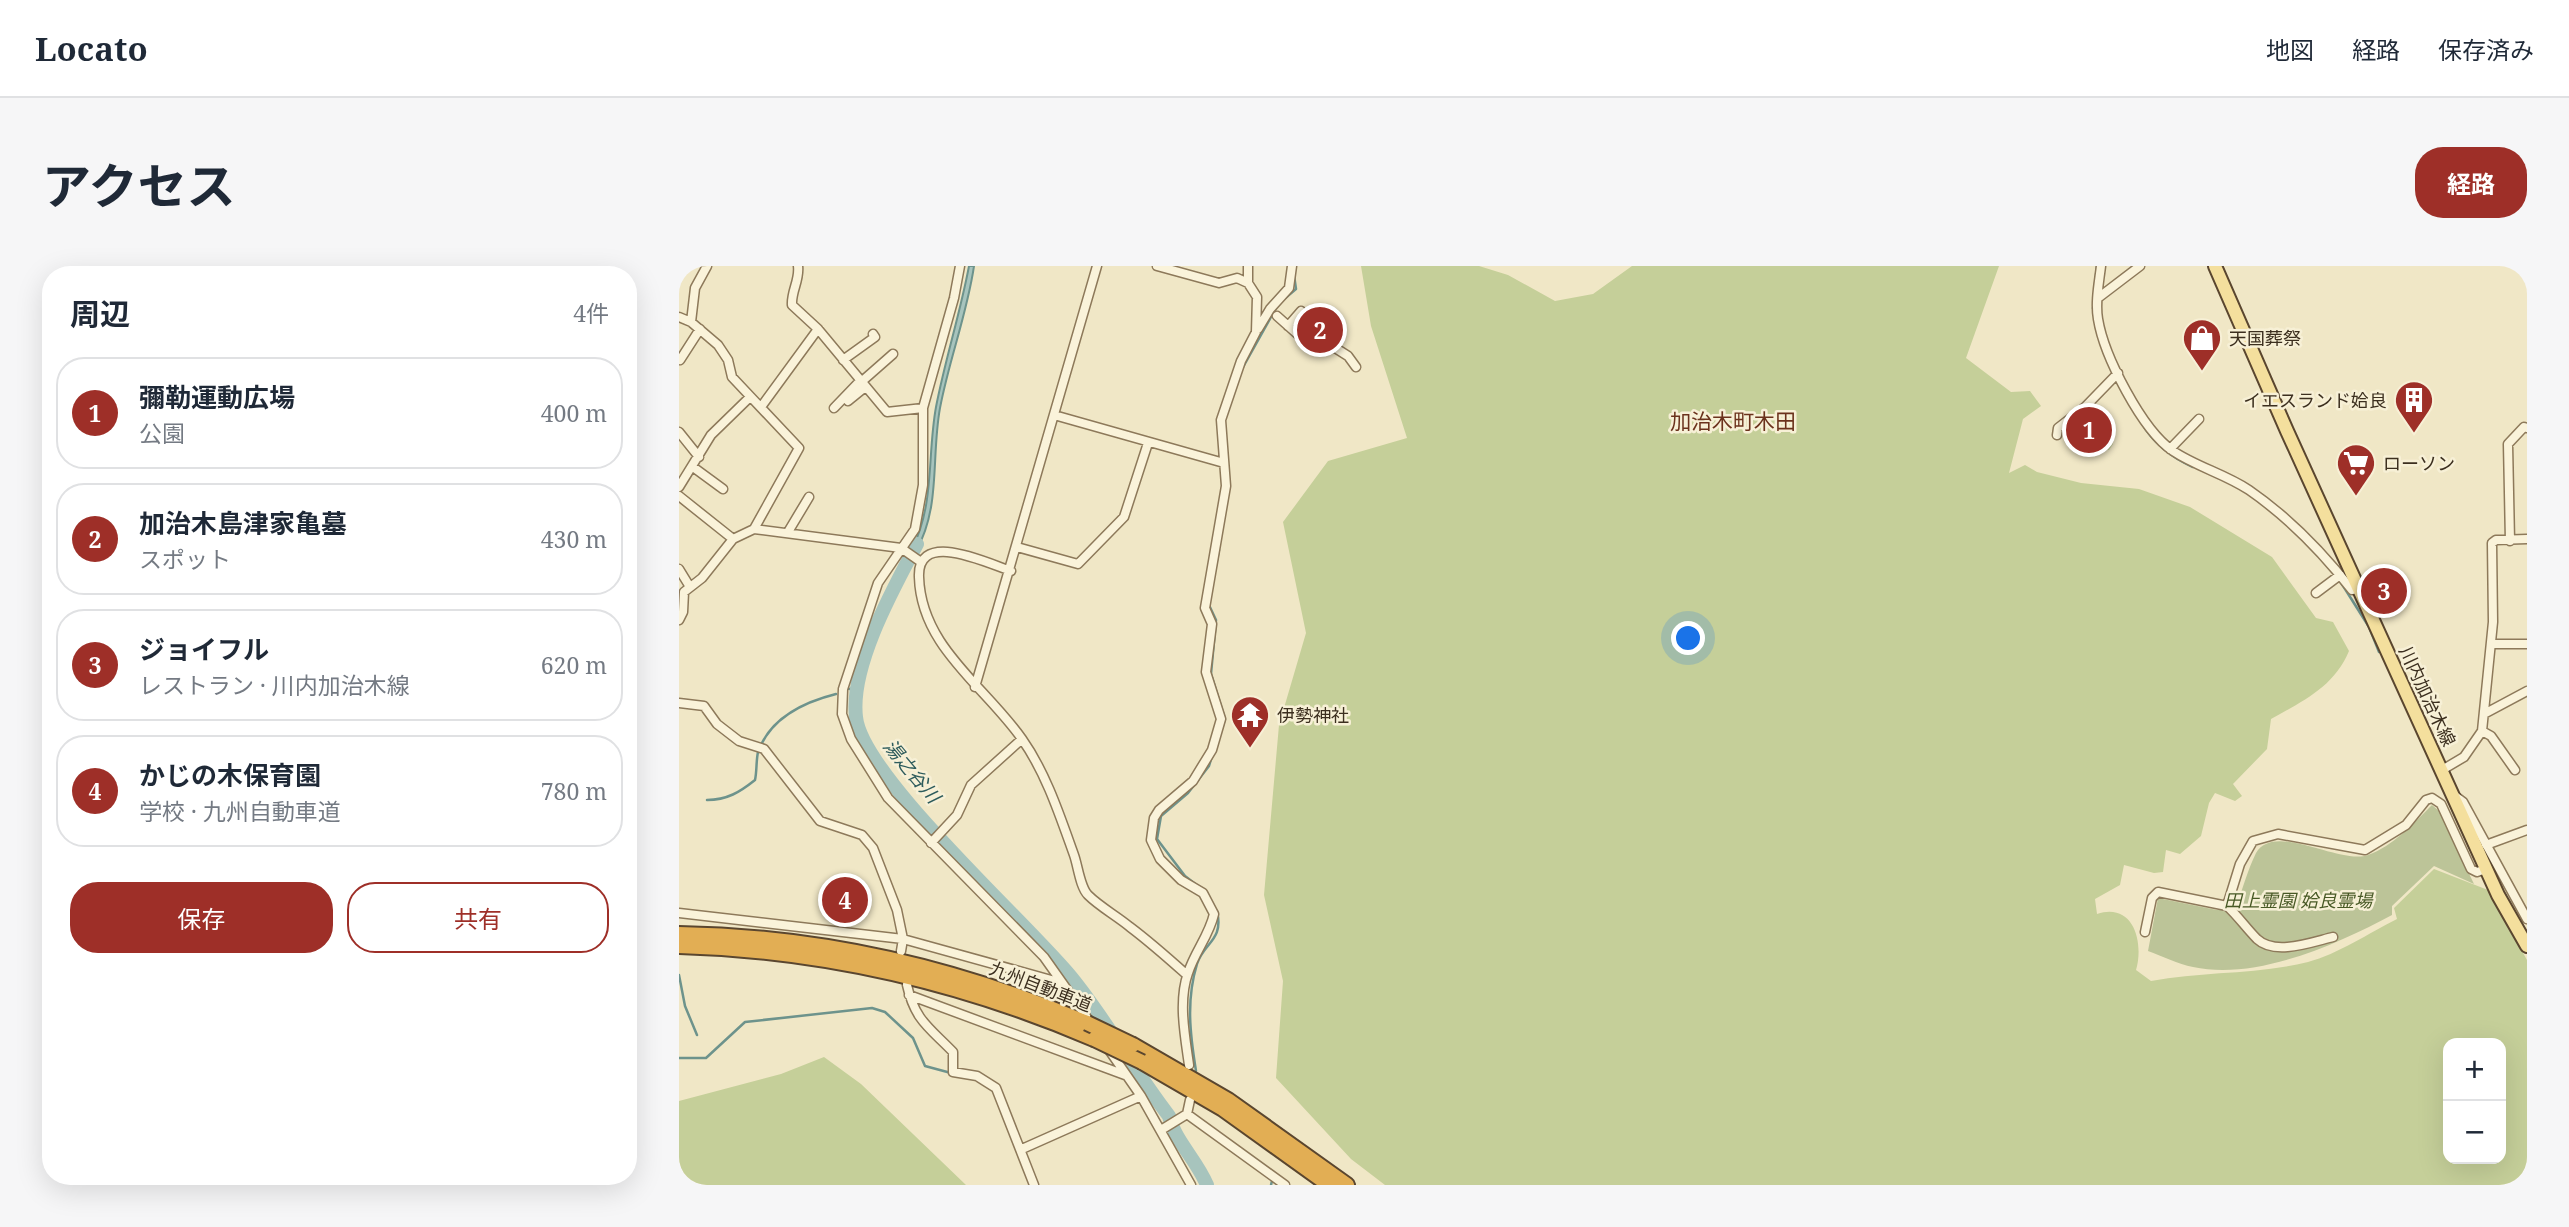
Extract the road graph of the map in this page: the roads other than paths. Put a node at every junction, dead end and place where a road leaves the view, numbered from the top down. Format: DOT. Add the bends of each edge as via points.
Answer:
graph roads {
  1 [pos="707,266"];
  2 [pos="798,266"];
  3 [pos="960,266"];
  4 [pos="1097,266"];
  5 [pos="1157,266"];
  6 [pos="1248,266"];
  7 [pos="1292,266"];
  8 [pos="2101,266"];
  9 [pos="2140,266"];
  10 [pos="2215,266"];
  11 [pos="1248,283"];
  12 [pos="2098,298"];
  13 [pos="1301,311"];
  14 [pos="1273,312"];
  15 [pos="679,317"];
  16 [pos="691,321"];
  17 [pos="1288,326"];
  18 [pos="700,329"];
  19 [pos="818,330"];
  20 [pos="1257,332"];
  21 [pos="873,334"];
  22 [pos="893,354"];
  23 [pos="680,360"];
  24 [pos="843,360"];
  25 [pos="1356,367"];
  26 [pos="2116,376"];
  27 [pos="861,384"];
  28 [pos="750,397"];
  29 [pos="848,401"];
  30 [pos="761,407"];
  31 [pos="834,408"];
  32 [pos="923,408"];
  33 [pos="1054,415"];
  34 [pos="2199,419"];
  35 [pos="2527,428"];
  36 [pos="679,432"];
  37 [pos="2057,435"];
  38 [pos="1147,443"];
  39 [pos="2170,449"];
  40 [pos="699,457"];
  41 [pos="1224,463"];
  42 [pos="693,467"];
  43 [pos="679,487"];
  44 [pos="723,489"];
  45 [pos="679,496"];
  46 [pos="809,497"];
  47 [pos="754,529"];
  48 [pos="788,532"];
  49 [pos="733,539"];
  50 [pos="2527,539"];
  51 [pos="2510,541"];
  52 [pos="1017,547"];
  53 [pos="902,550"];
  54 [pos="919,560"];
  55 [pos="679,569"];
  56 [pos="1010,571"];
  57 [pos="2338,577"];
  58 [pos="690,587"];
  59 [pos="2360,588"];
  60 [pos="2316,593"];
  61 [pos="679,620"];
  62 [pos="2491,644"];
  63 [pos="2527,644"];
  64 [pos="975,687"];
  65 [pos="2527,691"];
  66 [pos="679,703"];
  67 [pos="2484,714"];
  68 [pos="2482,731"];
  69 [pos="1022,739"];
  70 [pos="2442,769"];
  71 [pos="2515,770"];
  72 [pos="2452,795"];
  73 [pos="2527,830"];
  74 [pos="932,842"];
  75 [pos="2486,845"];
  76 [pos="2486,869"];
  77 [pos="2227,906"];
  78 [pos="679,913"];
  79 [pos="2527,919"];
  80 [pos="2145,932"];
  81 [pos="679,934"];
  82 [pos="2333,937"];
  83 [pos="903,939"];
  84 [pos="679,946"];
  85 [pos="2527,946"];
  86 [pos="901,951"];
  87 [pos="1187,975"];
  88 [pos="1062,983"];
  89 [pos="907,985"];
  90 [pos="909,995"];
  91 [pos="1189,1065"];
  92 [pos="1125,1075"];
  93 [pos="1141,1096"];
  94 [pos="1190,1100"];
  95 [pos="1188,1114"];
  96 [pos="1162,1129"];
  97 [pos="1022,1149"];
  98 [pos="1034,1185"];
  99 [pos="1191,1185"];
  100 [pos="1285,1185"];
  101 [pos="1329,1185"];
  102 [pos="1347,1185"];
  1 -- 16 [label="street" via="695,288"];
  2 -- 19 [label="street" via="792,306"];
  3 -- 32 [label="street"];
  4 -- 33 [label="street"];
  5 -- 11 [label="street" via="1219,283 1237,278"];
  6 -- 11 [label="street"];
  7 -- 14 [label="street" via="1289,288"];
  8 -- 12 [label="street"];
  9 -- 12 [label="street"];
  10 -- 59 [label="main road, 川内加治木線"];
  11 -- 20 [label="street" via="1257,297"];
  12 -- 26 [label="street" via="2101,334"];
  13 -- 17 [label="street"];
  14 -- 17 [label="street"];
  14 -- 20 [label="street"];
  15 -- 16 [label="street"];
  16 -- 18 [label="street"];
  17 -- 25 [label="street" via="1304,340 1329,344"];
  18 -- 23 [label="street"];
  18 -- 28 [label="street" via="718,345 732,377"];
  19 -- 24 [label="street"];
  19 -- 30 [label="street"];
  20 -- 41 [label="street" via="1241,361 1221,420"];
  21 -- 24 [label="street" via="875,337"];
  22 -- 27 [label="street"];
  24 -- 27 [label="street"];
  26 -- 37 [label="street" via="2058,428"];
  26 -- 39 [label="street" via="2146,424"];
  27 -- 29 [label="street"];
  27 -- 31 [label="street"];
  27 -- 32 [label="street" via="887,412"];
  28 -- 30 [label="street"];
  28 -- 40 [label="street" via="711,435"];
  30 -- 47 [label="street" via="799,447"];
  32 -- 53 [label="street" via="923,485 915,529"];
  33 -- 38 [label="street"];
  33 -- 52 [label="street"];
  34 -- 39 [label="street"];
  35 -- 51 [label="street" via="2508,444"];
  36 -- 40 [label="street"];
  38 -- 41 [label="street"];
  38 -- 52 [label="street" via="1124,517 1077,564"];
  39 -- 57 [label="street" via="2251,491 2303,535"];
  40 -- 42 [label="street"];
  41 -- 87 [label="street" via="1226,486 1205,608 1212,624 1206,672 1221,719 1212,750 1193,781 1154,818 1151,840 1160,859 1203,893 1214,914 1210,933"];
  42 -- 43 [label="street"];
  42 -- 44 [label="street"];
  45 -- 49 [label="street"];
  46 -- 48 [label="street"];
  47 -- 48 [label="street"];
  47 -- 49 [label="street"];
  48 -- 53 [label="street"];
  49 -- 58 [label="street"];
  50 -- 51 [label="street"];
  51 -- 62 [label="street" via="2492,543"];
  52 -- 56 [label="street"];
  53 -- 54 [label="street"];
  53 -- 74 [label="street" via="883,575 869,607 843,689 842,714 872,776 908,822"];
  54 -- 56 [label="street" via="934,551 949,551"];
  54 -- 64 [label="street" via="923,612"];
  55 -- 58 [label="street"];
  56 -- 64 [label="street"];
  57 -- 59 [label="street" via="2352,590"];
  57 -- 60 [label="street"];
  58 -- 61 [label="street" via="684,592"];
  59 -- 70 [label="main road, 川内加治木線"];
  62 -- 63 [label="street"];
  62 -- 67 [label="street"];
  64 -- 69 [label="street"];
  65 -- 67 [label="street"];
  66 -- 83 [label="street" via="704,706 717,724 739,741 764,749 820,821 862,835 873,848"];
  67 -- 68 [label="street"];
  68 -- 70 [label="street" via="2464,757"];
  68 -- 71 [label="street" via="2491,736"];
  69 -- 74 [label="street" via="971,785 957,815"];
  69 -- 87 [label="street" via="1044,777 1085,893"];
  70 -- 72 [label="main road, 川内加治木線"];
  72 -- 75 [label="street" via="2463,802"];
  72 -- 76 [label="main road, 川内加治木線"];
  73 -- 75 [label="street"];
  74 -- 88 [label="street" via="1044,957"];
  75 -- 79 [label="street"];
  76 -- 77 [label="street" via="2472,869 2441,804 2432,797 2406,825 2365,850 2278,834 2253,841 2240,864"];
  76 -- 85 [label="main road, 川内加治木線"];
  77 -- 80 [label="street" via="2158,892 2152,898"];
  77 -- 82 [label="street" via="2258,940 2269,945 2290,947"];
  78 -- 83 [label="street"];
  81 -- 102 [label="highway, 九州自動車道, bridge" via="757,938 858,952 998,988 1133,1045 1238,1106"];
  83 -- 86 [label="street"];
  83 -- 88 [label="street"];
  84 -- 101 [label="highway, 九州自動車道, bridge" via="803,954 892,971 994,999 1142,1062 1223,1109"];
  87 -- 91 [label="street" via="1183,1026"];
  88 -- 92 [label="street"];
  89 -- 90 [label="street"];
  90 -- 92 [label="street"];
  90 -- 97 [label="street" via="930,1033 953,1052 953,1072 977,1076 996,1088"];
  92 -- 93 [label="street"];
  93 -- 96 [label="street"];
  93 -- 97 [label="street"];
  94 -- 95 [label="street"];
  95 -- 96 [label="street"];
  95 -- 100 [label="street"];
  96 -- 99 [label="street"];
  97 -- 98 [label="street"];
}
